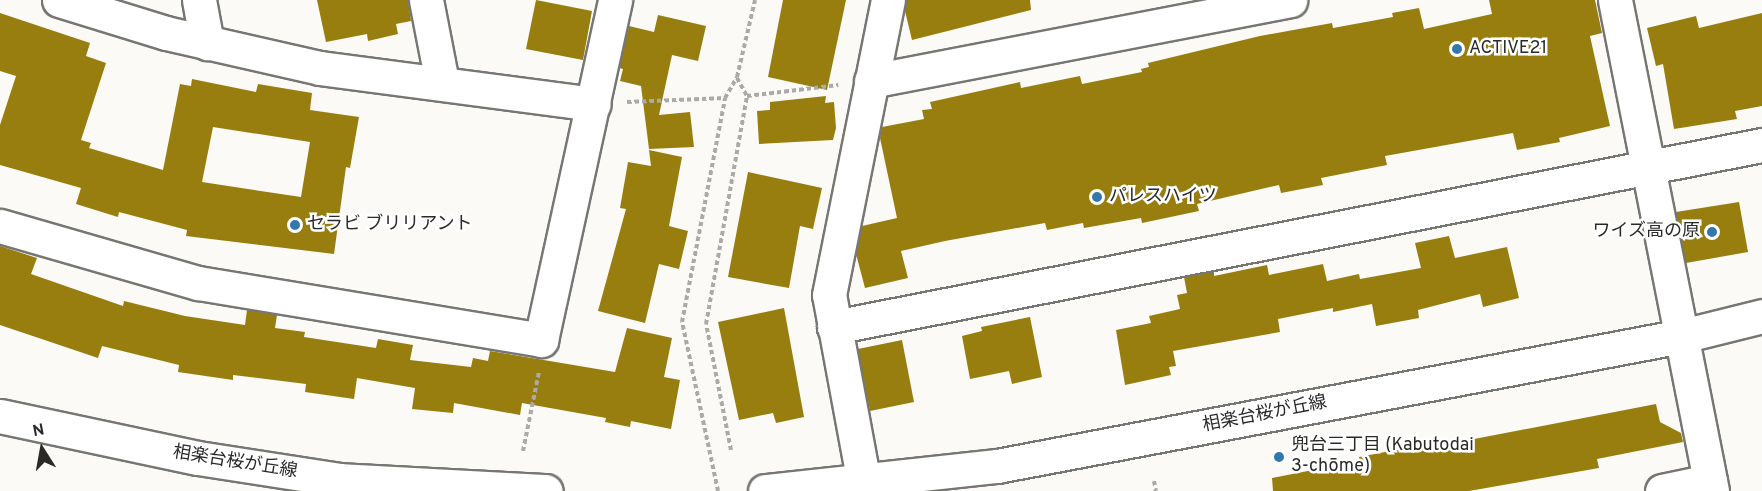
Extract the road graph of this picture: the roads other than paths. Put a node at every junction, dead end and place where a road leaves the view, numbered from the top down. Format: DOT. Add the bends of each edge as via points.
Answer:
graph roads {
  1 [pos="59,0"];
  2 [pos="199,0"];
  3 [pos="426,0"];
  4 [pos="615,0"];
  5 [pos="888,0"];
  6 [pos="1290,0"];
  7 [pos="1615,0"];
  8 [pos="1166,12"];
  9 [pos="207,43"];
  10 [pos="871,81"];
  11 [pos="442,82"];
  12 [pos="594,104"];
  13 [pos="1762,145"];
  14 [pos="1647,169"];
  15 [pos="0,226"];
  16 [pos="1762,316"];
  17 [pos="834,327"];
  18 [pos="1682,336"];
  19 [pos="0,416"];
  20 [pos="864,483"];
  21 [pos="1711,486"];
  22 [pos="546,491"];
  23 [pos="765,491"];
  24 [pos="1662,491"];
  1 -- 9 [label="street"];
  2 -- 9 [label="street"];
  3 -- 11 [label="street"];
  4 -- 12 [label="street"];
  5 -- 10 [label="street"];
  6 -- 8 [label="street"];
  7 -- 14 [label="street"];
  8 -- 10 [label="street"];
  9 -- 11 [label="street" via="320,68"];
  10 -- 17 [label="street" via="829,295"];
  11 -- 12 [label="street"];
  12 -- 15 [label="street" via="541,340 198,283"];
  13 -- 14 [label="street"];
  14 -- 17 [label="street"];
  14 -- 18 [label="street"];
  16 -- 18 [label="street, 相楽台桜が丘線"];
  17 -- 20 [label="street"];
  18 -- 20 [label="street, 相楽台桜が丘線" via="997,466"];
  18 -- 21 [label="street"];
  19 -- 22 [label="street, 相楽台桜が丘線" via="198,458 340,480"];
  20 -- 23 [label="street, 相楽台桜が丘線"];
  21 -- 24 [label="street"];
}
